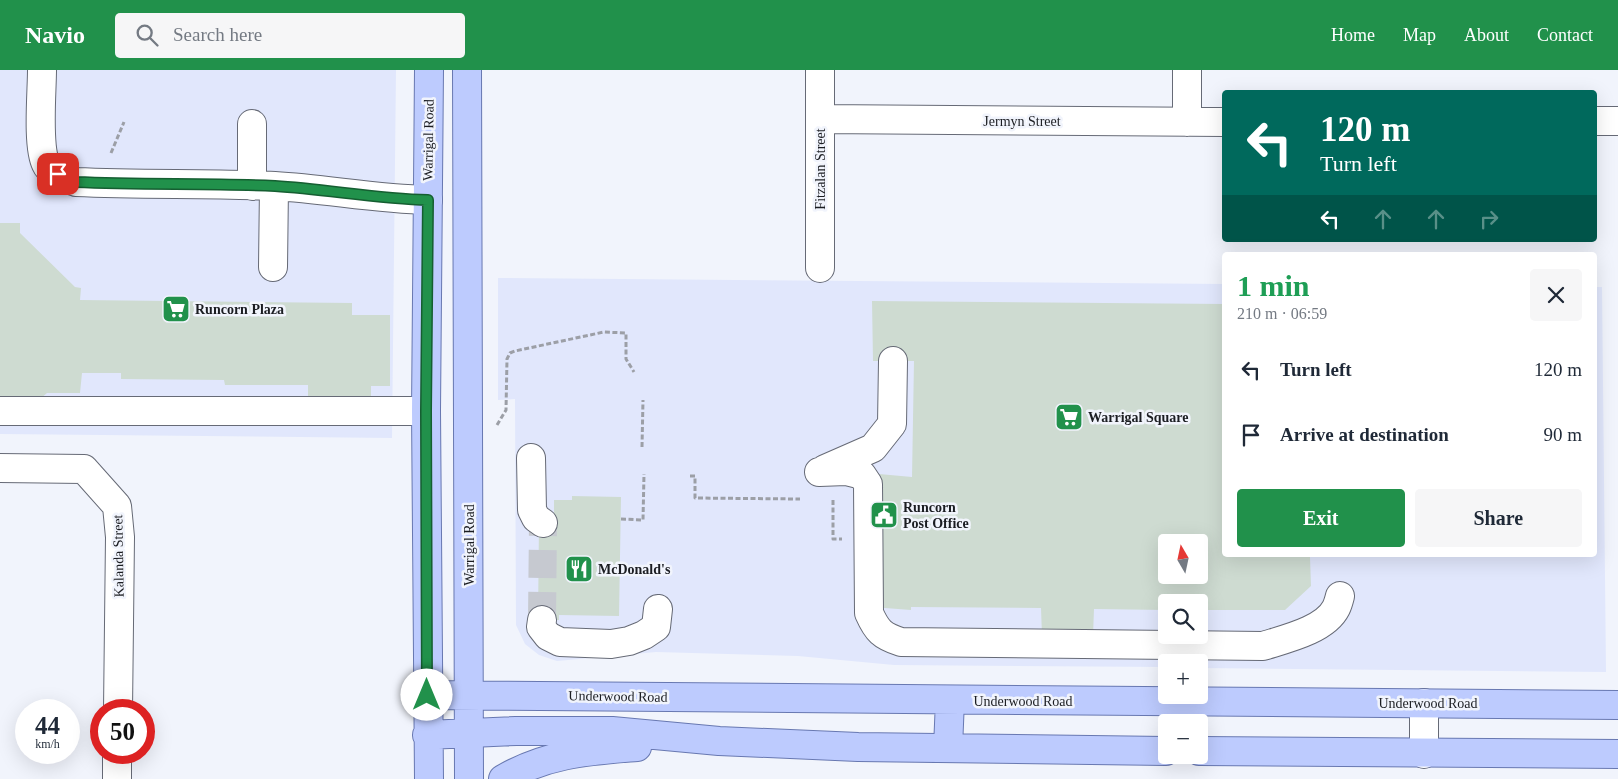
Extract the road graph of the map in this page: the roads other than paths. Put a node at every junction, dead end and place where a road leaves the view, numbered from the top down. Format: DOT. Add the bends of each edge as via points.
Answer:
graph roads {
  1 [pos="42,70"];
  2 [pos="429,70"];
  3 [pos="467,70"];
  4 [pos="820,70"];
  5 [pos="1187,70"];
  6 [pos="820,119"];
  7 [pos="1597,121"];
  8 [pos="1618,121"];
  9 [pos="1187,122"];
  10 [pos="1222,122"];
  11 [pos="252,124"];
  12 [pos="263,186"];
  13 [pos="428,200"];
  14 [pos="468,200"];
  15 [pos="273,266"];
  16 [pos="820,268"];
  17 [pos="893,361"];
  18 [pos="0,411"];
  19 [pos="426,411"];
  20 [pos="531,458"];
  21 [pos="0,468"];
  22 [pos="543,523"];
  23 [pos="1340,596"];
  24 [pos="658,609"];
  25 [pos="542,620"];
  26 [pos="427,695"];
  27 [pos="470,695"];
  28 [pos="118,699"];
  29 [pos="950,700"];
  30 [pos="1424,703"];
  31 [pos="1618,705"];
  32 [pos="469,733"];
  33 [pos="427,735"];
  34 [pos="719,741"];
  35 [pos="948,748"];
  36 [pos="1158,751"];
  37 [pos="1208,751"];
  38 [pos="1424,754"];
  39 [pos="1618,754"];
  40 [pos="117,764"];
  41 [pos="116,779"];
  42 [pos="429,779"];
  43 [pos="469,779"];
  44 [pos="503,779"];
  1 -- 12 [label="street" via="41,145 46,166 58,174 76,182"];
  2 -- 13 [label="main road, Warrigal Road"];
  3 -- 14 [label="main road, Warrigal Road"];
  4 -- 6 [label="street, Fitzalan Street"];
  5 -- 9 [label="street"];
  6 -- 9 [label="street, Jermyn Street"];
  6 -- 16 [label="street, Fitzalan Street"];
  7 -- 8 [label="street"];
  9 -- 10 [label="street, Jermyn Street"];
  11 -- 12 [label="street"];
  12 -- 13 [label="street"];
  12 -- 15 [label="street"];
  13 -- 14 [label="main road"];
  13 -- 19 [label="main road, Warrigal Road"];
  14 -- 27 [label="main road, Warrigal Road"];
  17 -- 23 [label="street" via="892,424 873,448 819,472 846,471 862,475 868,484 869,613 886,638 900,642 1263,646 1320,625 1335,610"];
  18 -- 19 [label="street"];
  19 -- 26 [label="main road, Warrigal Road"];
  20 -- 22 [label="street" via="532,510"];
  21 -- 28 [label="street, Kalanda Street" via="84,469 117,506 120,537"];
  24 -- 25 [label="street" via="656,627 629,641 611,644 560,642 548,636 541,626"];
  26 -- 27 [label="main road, Underwood Road"];
  26 -- 33 [label="main road, Warrigal Road"];
  27 -- 29 [label="main road, Underwood Road"];
  27 -- 32 [label="main road, Warrigal Road"];
  29 -- 30 [label="main road, Underwood Road"];
  29 -- 35 [label="main road"];
  30 -- 31 [label="main road, Underwood Road"];
  30 -- 38 [label="street"];
  32 -- 33 [label="main road"];
  32 -- 34 [label="main road" via="612,731"];
  32 -- 43 [label="main road, Warrigal Road"];
  33 -- 42 [label="main road, Warrigal Road"];
  34 -- 35 [label="main road"];
  34 -- 44 [label="main road" via="571,753 541,761"];
  35 -- 36 [label="main road"];
  37 -- 38 [label="main road"];
  38 -- 39 [label="main road"];
  40 -- 41 [label="street"];
}
